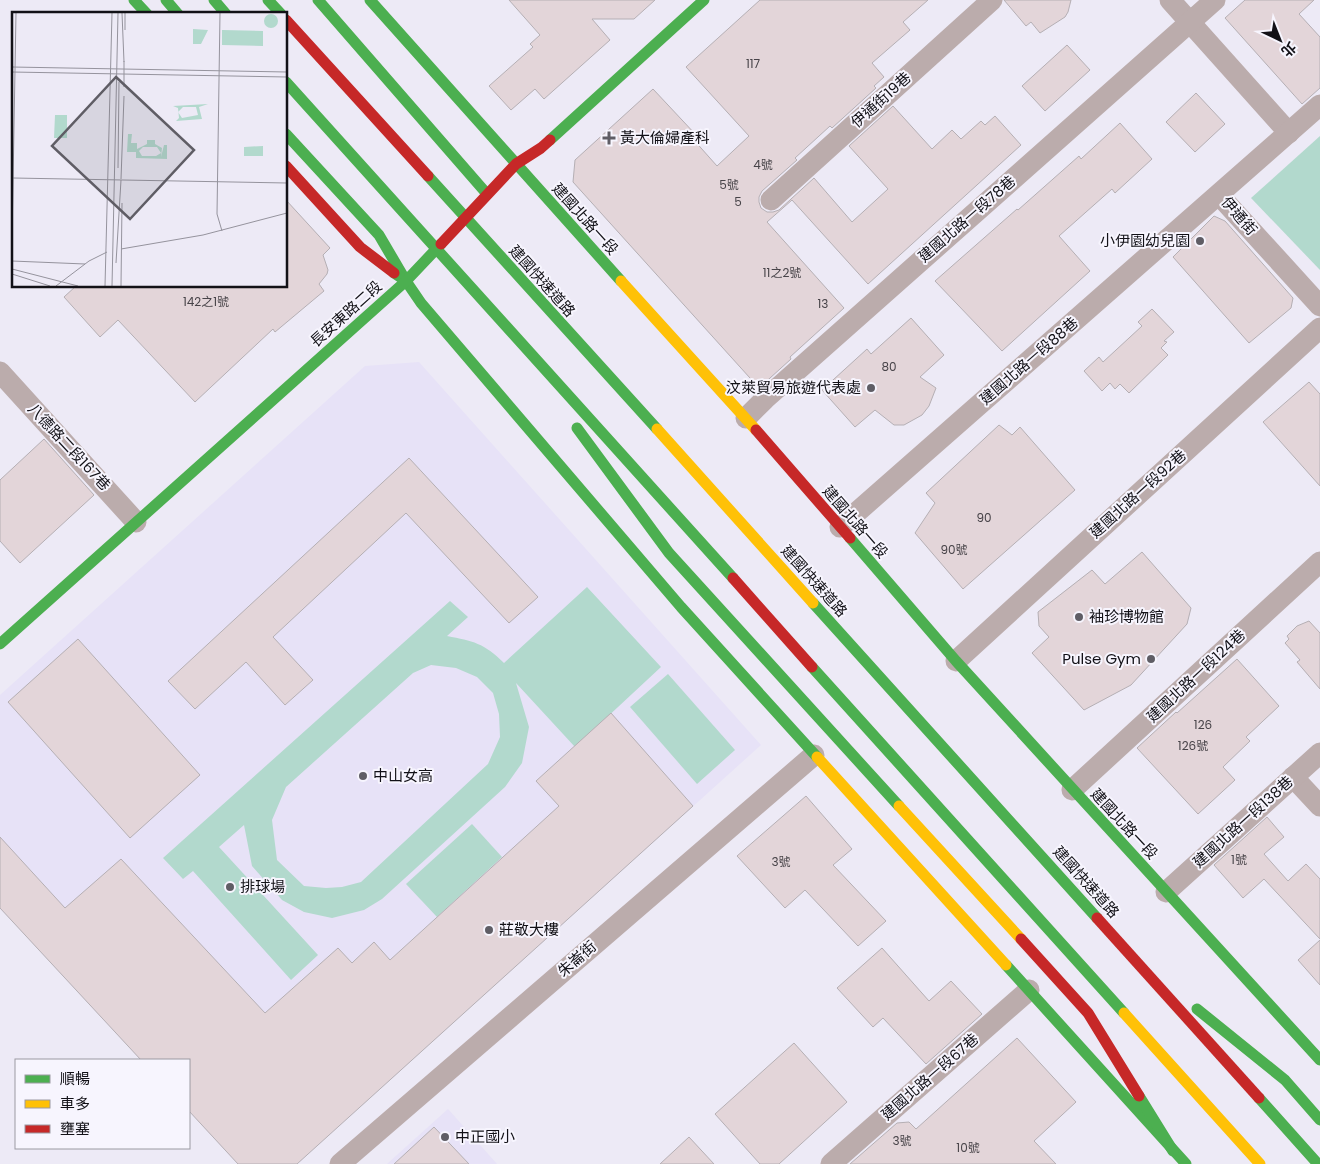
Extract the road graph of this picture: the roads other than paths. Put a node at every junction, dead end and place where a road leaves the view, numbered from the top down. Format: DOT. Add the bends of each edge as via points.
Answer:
graph roads {
  1 [pos="134,0"];
  2 [pos="166,0"];
  3 [pos="214,0"];
  4 [pos="268,0"];
  5 [pos="370,0"];
  6 [pos="704,0"];
  7 [pos="992,0"];
  8 [pos="1170,0"];
  9 [pos="1215,0"];
  10 [pos="319,1"];
  11 [pos="145,12"];
  12 [pos="176,12"];
  13 [pos="224,12"];
  14 [pos="279,12"];
  15 [pos="288,22"];
  16 [pos="1190,22"];
  17 [pos="288,84"];
  18 [pos="1320,105"];
  19 [pos="1289,133"];
  20 [pos="288,136"];
  21 [pos="516,164"];
  22 [pos="288,168"];
  23 [pos="487,194"];
  24 [pos="1219,195"];
  25 [pos="771,200"];
  26 [pos="389,270"];
  27 [pos="406,281"];
  28 [pos="476,293"];
  29 [pos="1320,306"];
  30 [pos="1320,328"];
  31 [pos="0,372"];
  32 [pos="546,387"];
  33 [pos="746,418"];
  34 [pos="570,419"];
  35 [pos="128,511"];
  36 [pos="840,527"];
  37 [pos="1320,562"];
  38 [pos="0,644"];
  39 [pos="956,661"];
  40 [pos="1320,752"];
  41 [pos="814,756"];
  42 [pos="1293,777"];
  43 [pos="1072,790"];
  44 [pos="1320,806"];
  45 [pos="1166,892"];
  46 [pos="1130,953"];
  47 [pos="1029,990"];
  48 [pos="1320,1060"];
  49 [pos="1320,1120"];
  50 [pos="1173,1151"];
  51 [pos="340,1164"];
  52 [pos="831,1164"];
  53 [pos="1186,1164"];
  54 [pos="1260,1164"];
  55 [pos="1318,1164"];
  1 -- 11 [label="main road"];
  2 -- 12 [label="main road"];
  3 -- 13 [label="main road"];
  4 -- 14 [label="main road"];
  5 -- 21 [label="main road, 建國北路一段"];
  6 -- 21 [label="main road, 長安東路二段" via="541,148"];
  7 -- 25 [label="street, 伊通街19巷"];
  8 -- 16 [label="street"];
  9 -- 16 [label="street, 建國北路一段78巷"];
  10 -- 23 [label="main road"];
  15 -- 46 [label="main road, 建國快速道路"];
  16 -- 19 [label="street"];
  16 -- 33 [label="street, 建國北路一段78巷"];
  17 -- 28 [label="main road"];
  18 -- 19 [label="street, 伊通街"];
  19 -- 24 [label="street, 伊通街"];
  20 -- 26 [label="main road" via="379,235"];
  21 -- 23 [label="main road, 長安東路二段"];
  21 -- 33 [label="main road, 建國北路一段"];
  22 -- 26 [label="main road" via="360,247"];
  23 -- 27 [label="main road, 長安東路二段"];
  24 -- 29 [label="street, 伊通街"];
  24 -- 36 [label="street, 建國北路一段88巷"];
  26 -- 27 [label="main road"];
  27 -- 35 [label="main road, 長安東路二段"];
  27 -- 41 [label="main road" via="421,303 681,607"];
  28 -- 32 [label="main road"];
  28 -- 54 [label="main road"];
  30 -- 39 [label="street, 建國北路一段92巷"];
  31 -- 35 [label="street, 八德路二段167巷"];
  33 -- 36 [label="main road, 建國北路一段"];
  34 -- 50 [label="main road" via="669,553 1088,1013"];
  35 -- 38 [label="main road, 長安東路二段"];
  36 -- 39 [label="main road, 建國北路一段"];
  37 -- 43 [label="street, 建國北路一段124巷"];
  39 -- 43 [label="main road, 建國北路一段"];
  40 -- 42 [label="street, 建國北路一段138巷"];
  41 -- 47 [label="main road"];
  41 -- 51 [label="street, 朱崙街"];
  42 -- 44 [label="street"];
  42 -- 45 [label="street, 建國北路一段138巷"];
  43 -- 45 [label="main road, 建國北路一段"];
  45 -- 48 [label="main road, 建國北路一段"];
  46 -- 49 [label="main road" via="1285,1080"];
  46 -- 55 [label="main road, 建國快速道路"];
  47 -- 50 [label="main road"];
  47 -- 52 [label="street, 建國北路一段67巷"];
  50 -- 53 [label="main road"];
}
